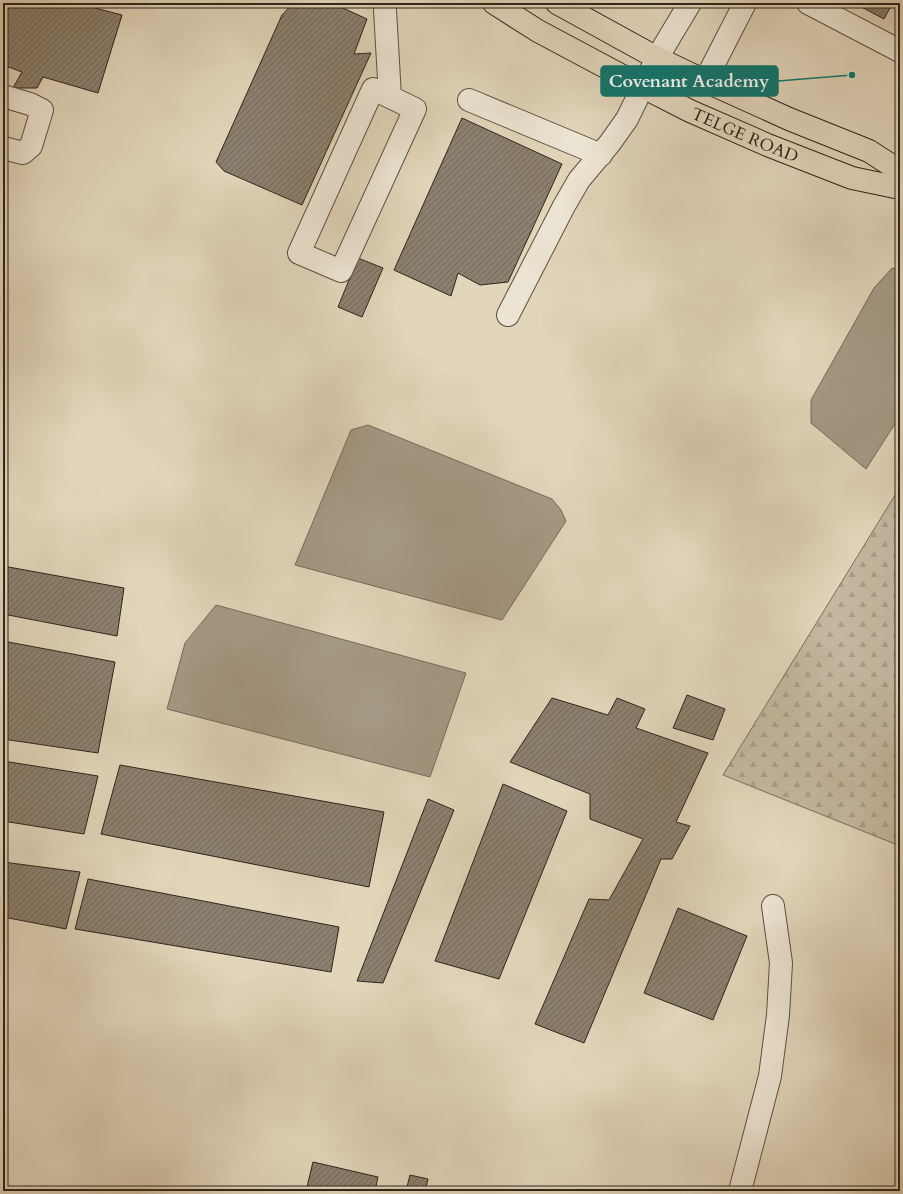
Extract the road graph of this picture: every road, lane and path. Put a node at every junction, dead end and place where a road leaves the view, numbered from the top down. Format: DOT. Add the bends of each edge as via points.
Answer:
graph roads {
  1 [pos="494,3"];
  2 [pos="557,3"];
  3 [pos="690,3"];
  4 [pos="745,3"];
  5 [pos="808,3"];
  6 [pos="383,5"];
  7 [pos="900,51"];
  8 [pos="657,58"];
  9 [pos="705,82"];
  10 [pos="643,87"];
  11 [pos="3,96"];
  12 [pos="390,97"];
  13 [pos="469,100"];
  14 [pos="3,148"];
  15 [pos="600,154"];
  16 [pos="900,171"];
  17 [pos="900,188"];
  18 [pos="508,315"];
  19 [pos="773,906"];
  20 [pos="740,1191"];
  1 -- 10 [label="main road, TELGE ROAD" via="538,31"];
  2 -- 8 [label="main road, TELGE ROAD"];
  3 -- 8 [label="lane"];
  4 -- 9 [label="lane"];
  5 -- 7 [label="lane"];
  6 -- 12 [label="lane"];
  8 -- 9 [label="main road, TELGE ROAD"];
  8 -- 10 [label="lane"];
  9 -- 16 [label="main road, TELGE ROAD" via="869,151"];
  10 -- 15 [label="lane" via="626,119"];
  10 -- 17 [label="main road, TELGE ROAD" via="770,146 852,178"];
  11 -- 14 [label="lane" via="42,110 31,146 23,154"];
  12 -- 12 [label="lane" via="415,109 341,271 299,253 373,89"];
  13 -- 15 [label="lane"];
  15 -- 18 [label="lane" via="579,180 564,206"];
  19 -- 20 [label="lane" via="781,963 778,1014 770,1076"];
}
